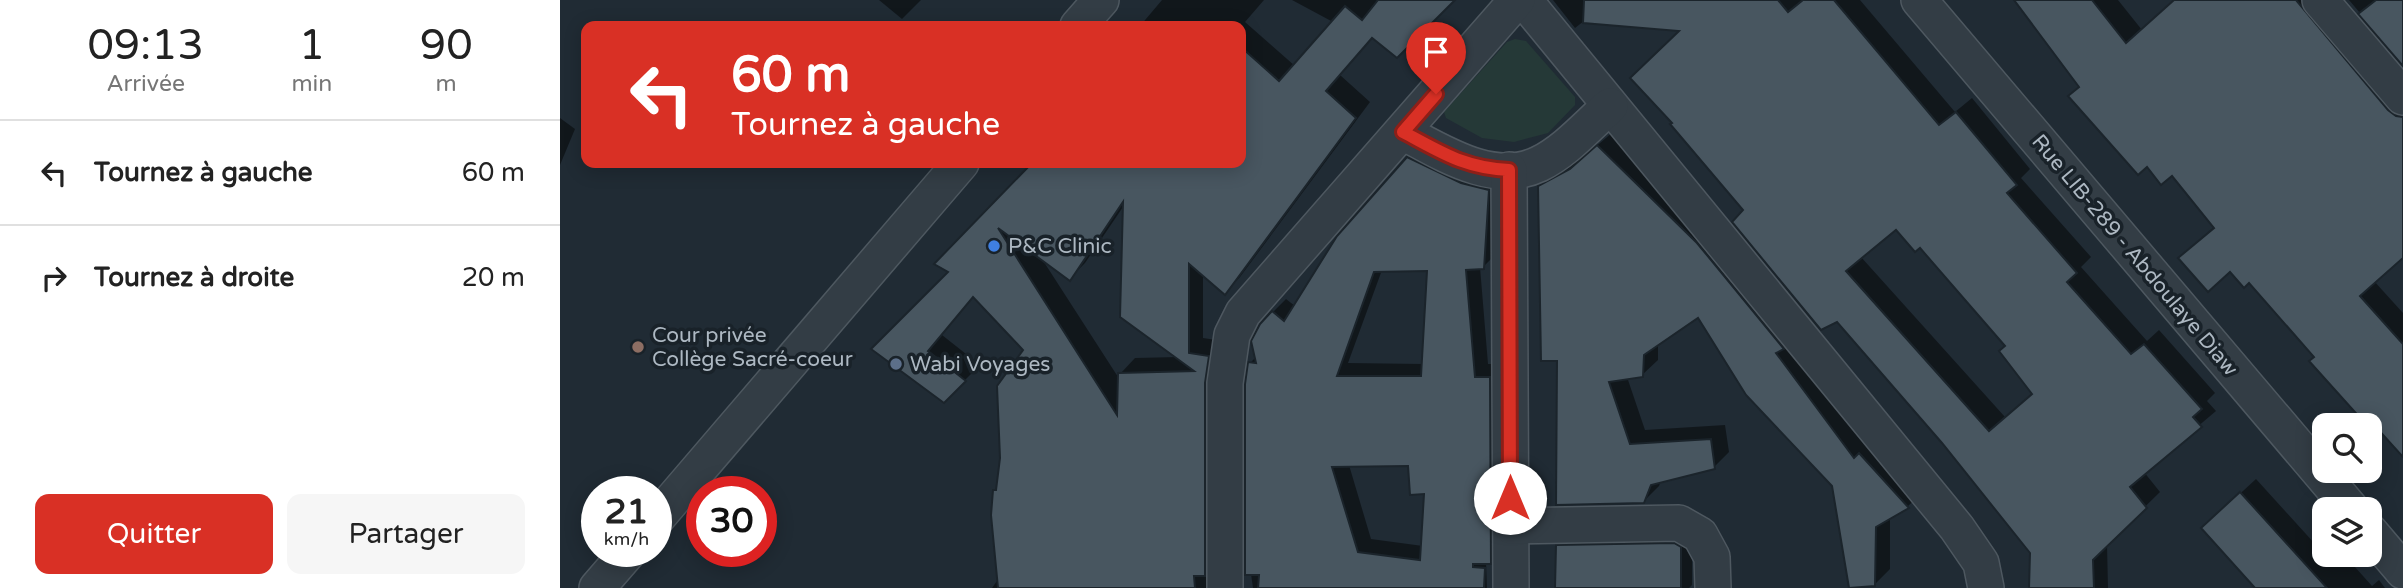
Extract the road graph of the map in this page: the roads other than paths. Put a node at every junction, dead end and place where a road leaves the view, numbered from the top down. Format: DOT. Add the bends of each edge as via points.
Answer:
graph roads {
  1 [pos="1101,0"];
  2 [pos="1517,0"];
  3 [pos="1524,0"];
  4 [pos="1919,0"];
  5 [pos="2320,0"];
  6 [pos="1082,21"];
  7 [pos="2396,76"];
  8 [pos="1610,106"];
  9 [pos="1403,132"];
  10 [pos="957,168"];
  11 [pos="1509,170"];
  12 [pos="2341,497"];
  13 [pos="672,500"];
  14 [pos="1511,526"];
  15 [pos="2382,546"];
  16 [pos="615,567"];
  17 [pos="2403,571"];
  18 [pos="597,588"];
  19 [pos="1225,588"];
  20 [pos="1511,588"];
  21 [pos="1713,588"];
  22 [pos="1986,588"];
  1 -- 6 [label="street"];
  2 -- 9 [label="street"];
  3 -- 8 [label="street"];
  4 -- 12 [label="street, Rue LIB-289 - Abdoulaye Diaw"];
  5 -- 7 [label="street"];
  8 -- 11 [label="street" via="1538,165"];
  8 -- 22 [label="street" via="1957,528 1981,563"];
  9 -- 11 [label="street" via="1460,162"];
  9 -- 19 [label="street" via="1242,313 1232,335 1224,383"];
  10 -- 13 [label="street"];
  11 -- 14 [label="street"];
  14 -- 20 [label="street"];
  14 -- 21 [label="street" via="1679,523 1700,535 1712,557"];
  15 -- 17 [label="street"];
  16 -- 18 [label="street"];
}
